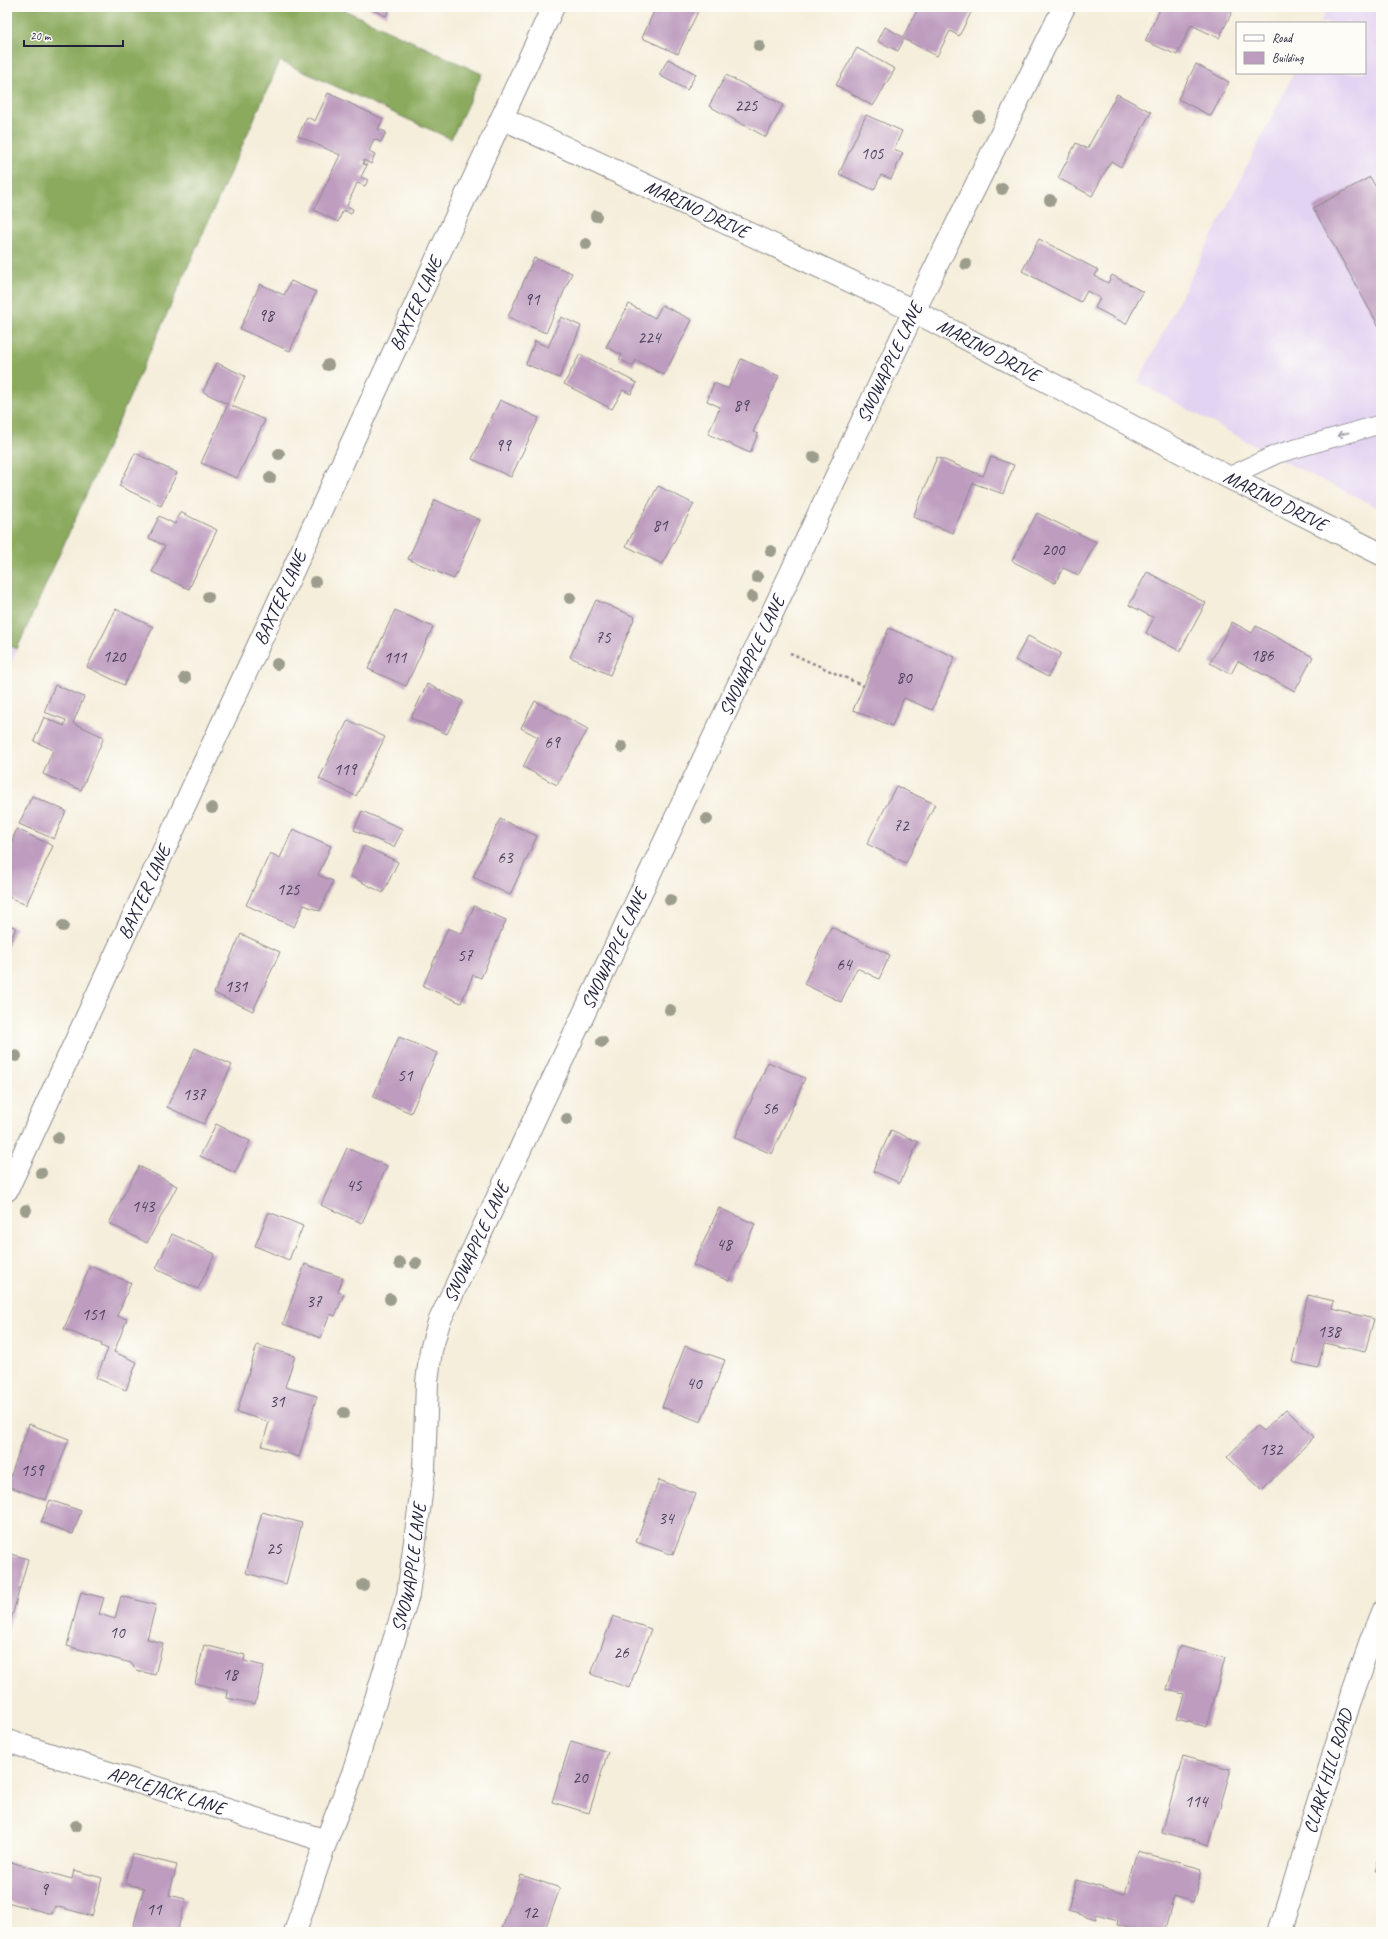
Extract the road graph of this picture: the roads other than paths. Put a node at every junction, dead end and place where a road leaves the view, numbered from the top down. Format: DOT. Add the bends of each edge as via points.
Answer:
graph roads {
  1 [pos="553,7"];
  2 [pos="1064,7"];
  3 [pos="502,118"];
  4 [pos="914,311"];
  5 [pos="1381,424"];
  6 [pos="1228,477"];
  7 [pos="1381,554"];
  8 [pos="7,1190"];
  9 [pos="1381,1612"];
  10 [pos="7,1741"];
  11 [pos="326,1841"];
  12 [pos="295,1932"];
  13 [pos="1280,1932"];
  1 -- 3 [label="street, BAXTER LANE"];
  2 -- 4 [label="street, SNOWAPPLE LANE"];
  3 -- 4 [label="street, MARINO DRIVE"];
  3 -- 8 [label="street, BAXTER LANE"];
  4 -- 6 [label="street, MARINO DRIVE"];
  4 -- 11 [label="street, SNOWAPPLE LANE" via="438,1322 427,1382 424,1471 408,1595 353,1773"];
  5 -- 6 [label="lane, one-way" via="1277,454"];
  6 -- 7 [label="street, MARINO DRIVE"];
  9 -- 13 [label="street, CLARK HILL ROAD" via="1352,1694"];
  10 -- 11 [label="street, APPLEJACK LANE"];
  11 -- 12 [label="street, SNOWAPPLE LANE"];
}
